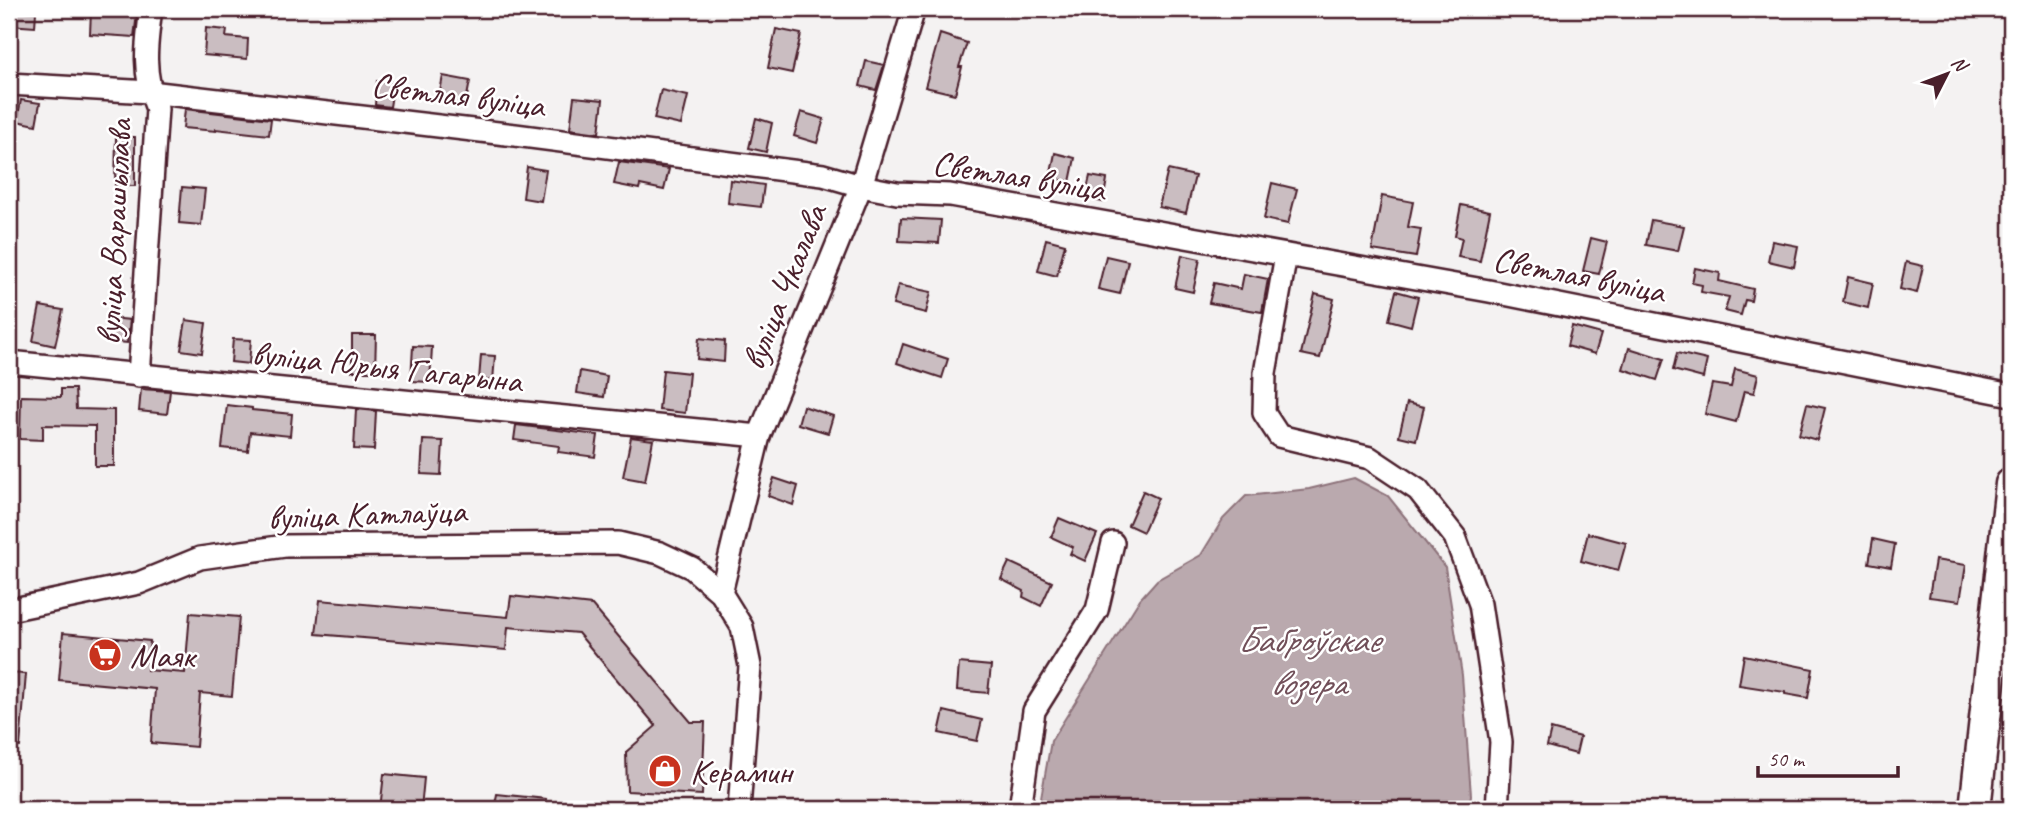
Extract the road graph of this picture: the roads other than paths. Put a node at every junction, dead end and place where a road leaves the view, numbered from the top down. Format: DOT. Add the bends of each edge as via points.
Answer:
graph roads {
  1 [pos="151,9"];
  2 [pos="914,9"];
  3 [pos="9,85"];
  4 [pos="150,92"];
  5 [pos="861,186"];
  6 [pos="1286,255"];
  7 [pos="9,362"];
  8 [pos="139,376"];
  9 [pos="2011,396"];
  10 [pos="759,436"];
  11 [pos="2011,484"];
  12 [pos="1113,543"];
  13 [pos="721,593"];
  14 [pos="9,610"];
  15 [pos="738,809"];
  16 [pos="1020,809"];
  17 [pos="1497,809"];
  18 [pos="1975,809"];
  1 -- 4 [label="street, вуліца Варашылава" via="145,51"];
  2 -- 5 [label="street, вуліца Чкалава"];
  3 -- 4 [label="street, Светлая вуліца"];
  4 -- 5 [label="street, Светлая вуліца" via="823,175"];
  4 -- 8 [label="street, вуліца Варашылава" via="157,109"];
  5 -- 6 [label="street, Светлая вуліца" via="897,193 950,194"];
  5 -- 10 [label="street, вуліца Чкалава"];
  6 -- 9 [label="street, Светлая вуліца"];
  6 -- 17 [label="street" via="1265,373 1264,413 1279,436 1370,458 1418,490 1455,537 1480,604 1501,742"];
  7 -- 8 [label="street, вуліца Юрыя Гагарына"];
  8 -- 10 [label="street, вуліца Юрыя Гагарына"];
  10 -- 13 [label="street, вуліца Чкалава"];
  11 -- 18 [label="main road"];
  12 -- 16 [label="street" via="1097,610 1034,711"];
  13 -- 14 [label="street, вуліца Катлаўца" via="692,568 660,552 618,543 285,546 200,558 139,583"];
  13 -- 15 [label="street, вуліца Катлаўца" via="742,627 750,666"];
}
